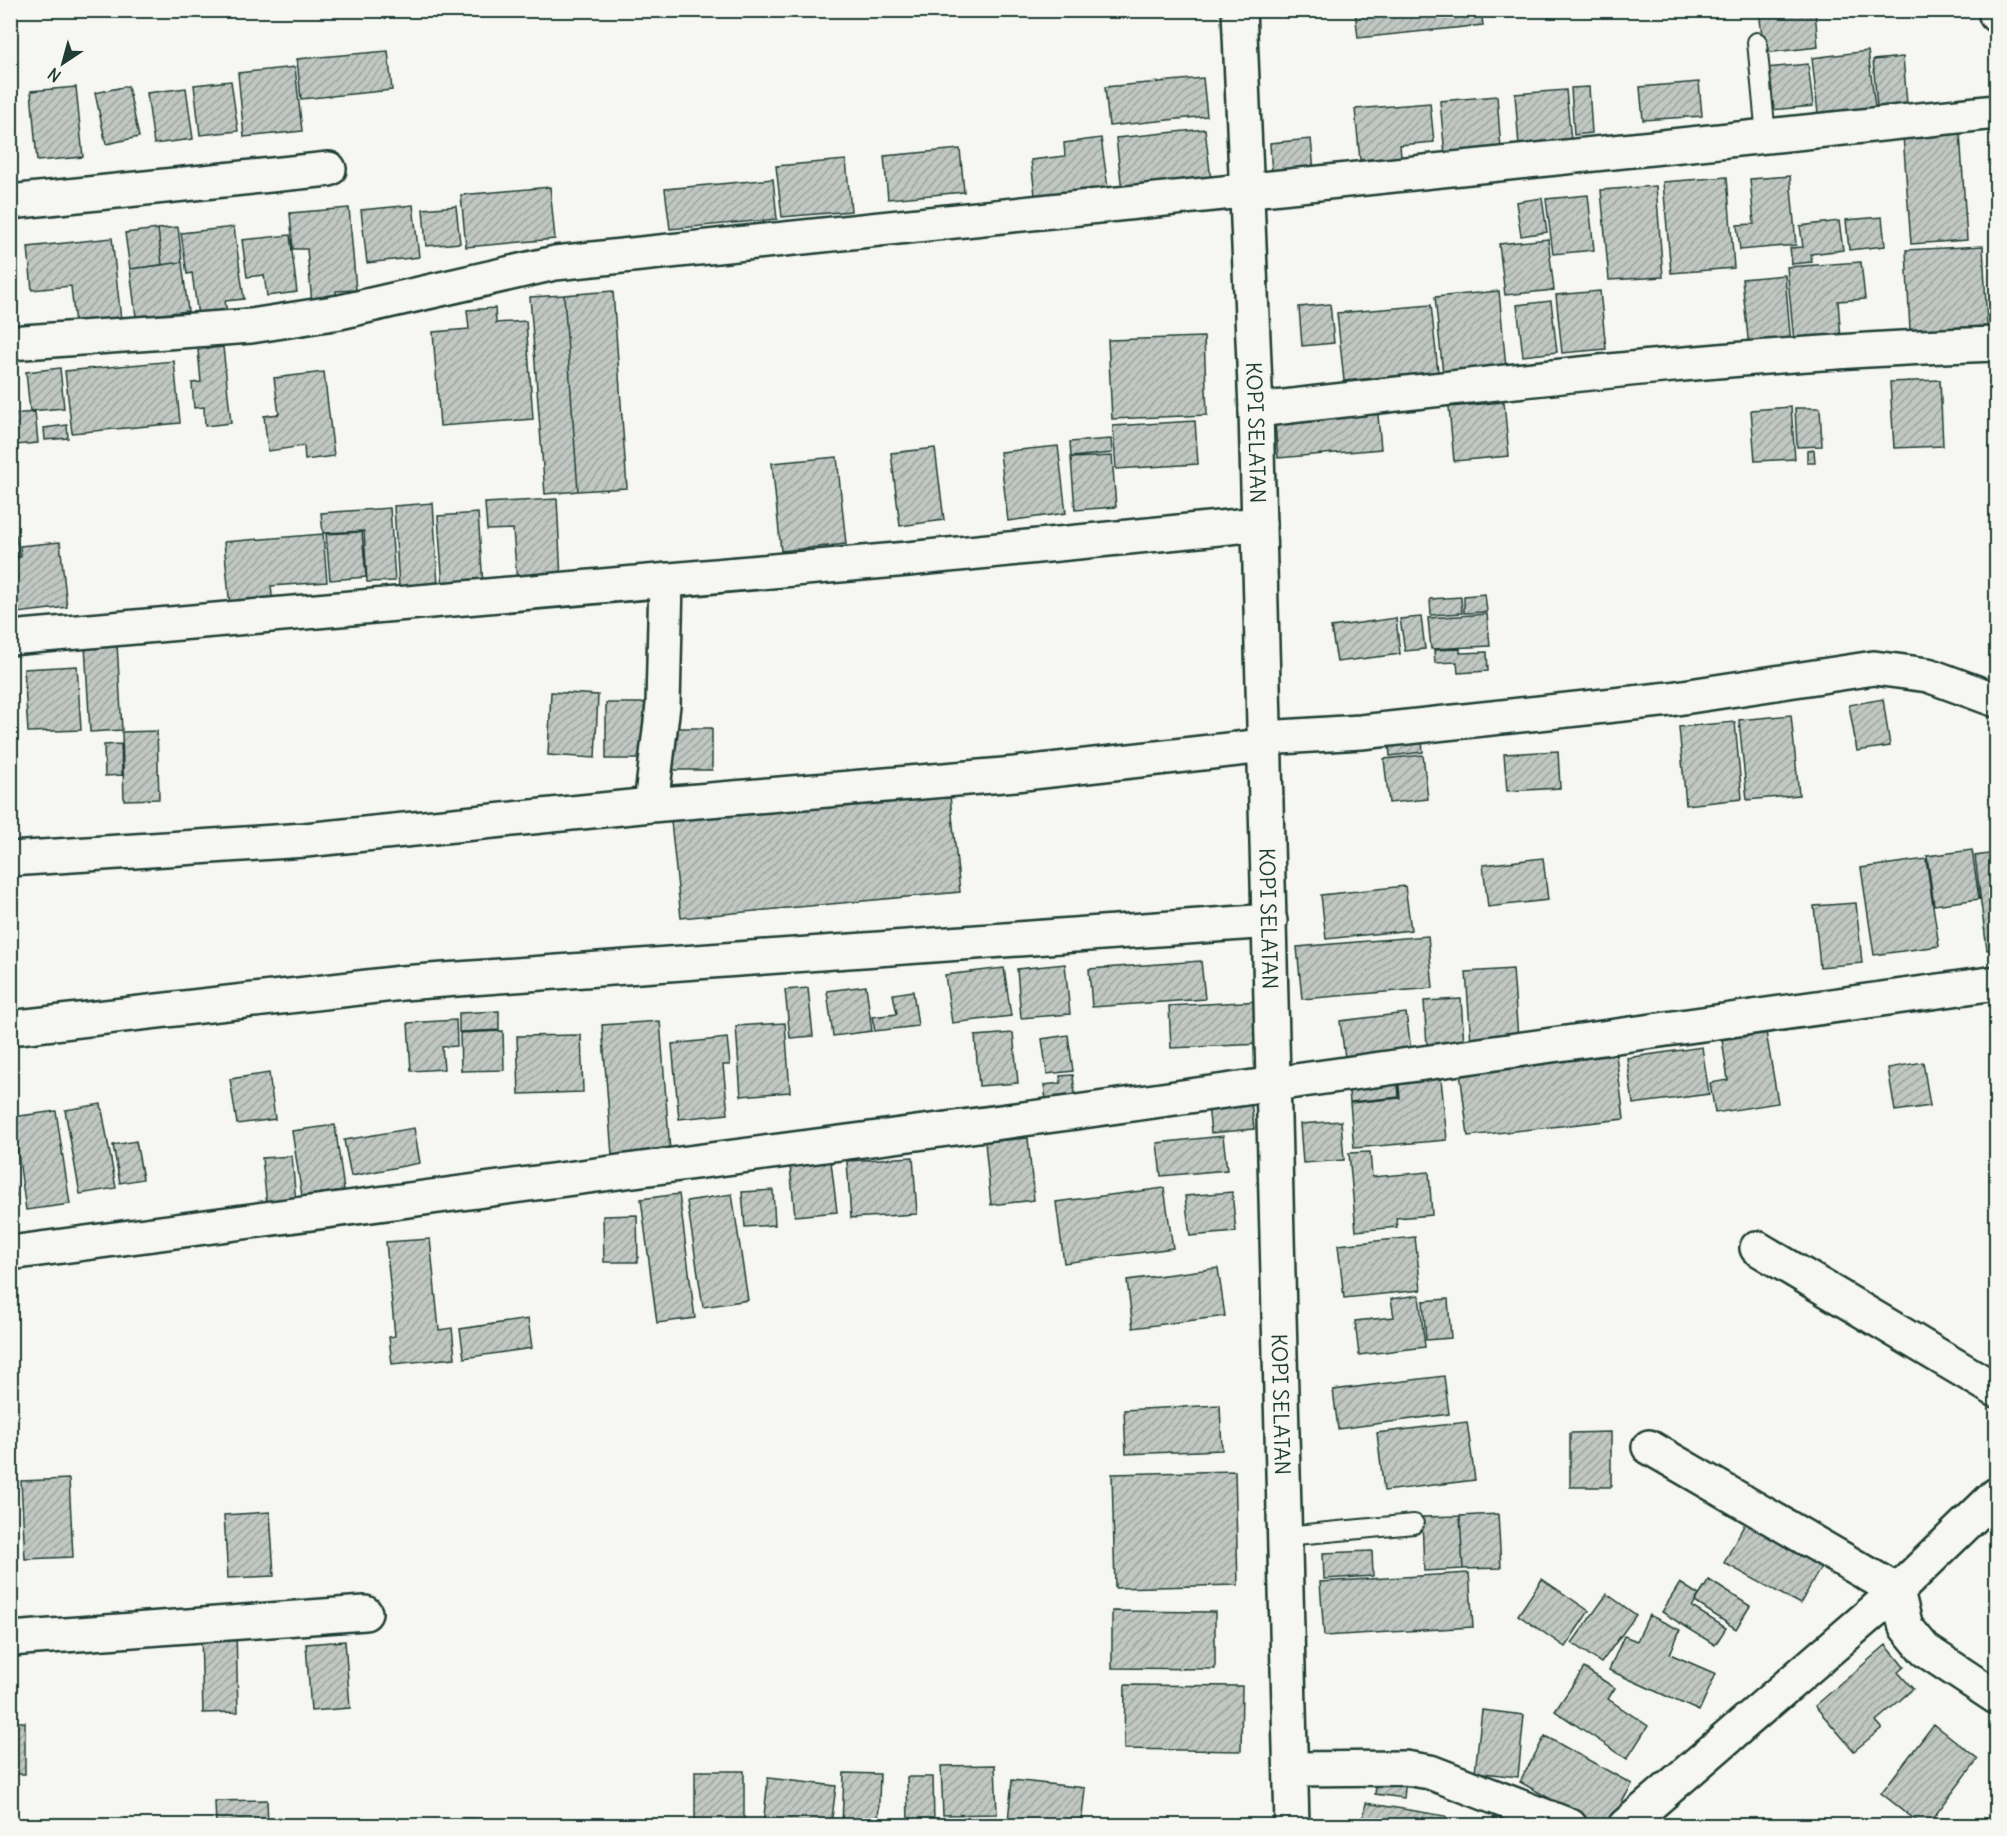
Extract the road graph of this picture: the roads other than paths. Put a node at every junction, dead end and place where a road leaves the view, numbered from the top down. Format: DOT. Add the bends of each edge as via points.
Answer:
graph roads {
  1 [pos="1239,10"];
  2 [pos="1996,10"];
  3 [pos="1996,15"];
  4 [pos="1757,42"];
  5 [pos="1996,112"];
  6 [pos="1766,136"];
  7 [pos="329,169"];
  8 [pos="1246,190"];
  9 [pos="10,202"];
  10 [pos="10,343"];
  11 [pos="1996,344"];
  12 [pos="1256,410"];
  13 [pos="1259,524"];
  14 [pos="666,580"];
  15 [pos="10,638"];
  16 [pos="1996,700"];
  17 [pos="1264,742"];
  18 [pos="651,805"];
  19 [pos="10,858"];
  20 [pos="1269,921"];
  21 [pos="1996,983"];
  22 [pos="10,1028"];
  23 [pos="1274,1086"];
  24 [pos="1757,1248"];
  25 [pos="10,1253"];
  26 [pos="1996,1390"];
  27 [pos="1649,1447"];
  28 [pos="1996,1495"];
  29 [pos="1414,1524"];
  30 [pos="1285,1536"];
  31 [pos="1897,1591"];
  32 [pos="365,1612"];
  33 [pos="10,1639"];
  34 [pos="1996,1697"];
  35 [pos="1291,1769"];
  36 [pos="1292,1826"];
  37 [pos="1570,1826"];
  38 [pos="1625,1826"];
  1 -- 8 [label="street, KOPI SELATAN"];
  2 -- 3 [label="street"];
  4 -- 6 [label="lane"];
  5 -- 6 [label="street"];
  6 -- 8 [label="street"];
  7 -- 9 [label="street"];
  8 -- 10 [label="street" via="555,263 340,312 252,326"];
  8 -- 12 [label="street, KOPI SELATAN"];
  11 -- 12 [label="street" via="1620,369"];
  12 -- 13 [label="street, KOPI SELATAN"];
  13 -- 14 [label="street"];
  13 -- 17 [label="street, KOPI SELATAN"];
  14 -- 15 [label="street"];
  14 -- 18 [label="street" via="663,705"];
  16 -- 17 [label="street" via="1928,675 1874,668 1670,699"];
  17 -- 18 [label="street" via="1015,774"];
  17 -- 20 [label="street, KOPI SELATAN"];
  18 -- 19 [label="street" via="305,840"];
  20 -- 22 [label="street" via="402,983"];
  20 -- 23 [label="street, KOPI SELATAN"];
  21 -- 23 [label="street"];
  23 -- 25 [label="street"];
  23 -- 30 [label="street, KOPI SELATAN"];
  24 -- 26 [label="street"];
  27 -- 31 [label="street"];
  28 -- 31 [label="street"];
  29 -- 30 [label="lane"];
  30 -- 35 [label="street, KOPI SELATAN"];
  31 -- 34 [label="street" via="1906,1627 1925,1650"];
  31 -- 38 [label="street"];
  32 -- 33 [label="street"];
  35 -- 36 [label="street, KOPI SELATAN"];
  35 -- 37 [label="street" via="1405,1768 1430,1772"];
}
